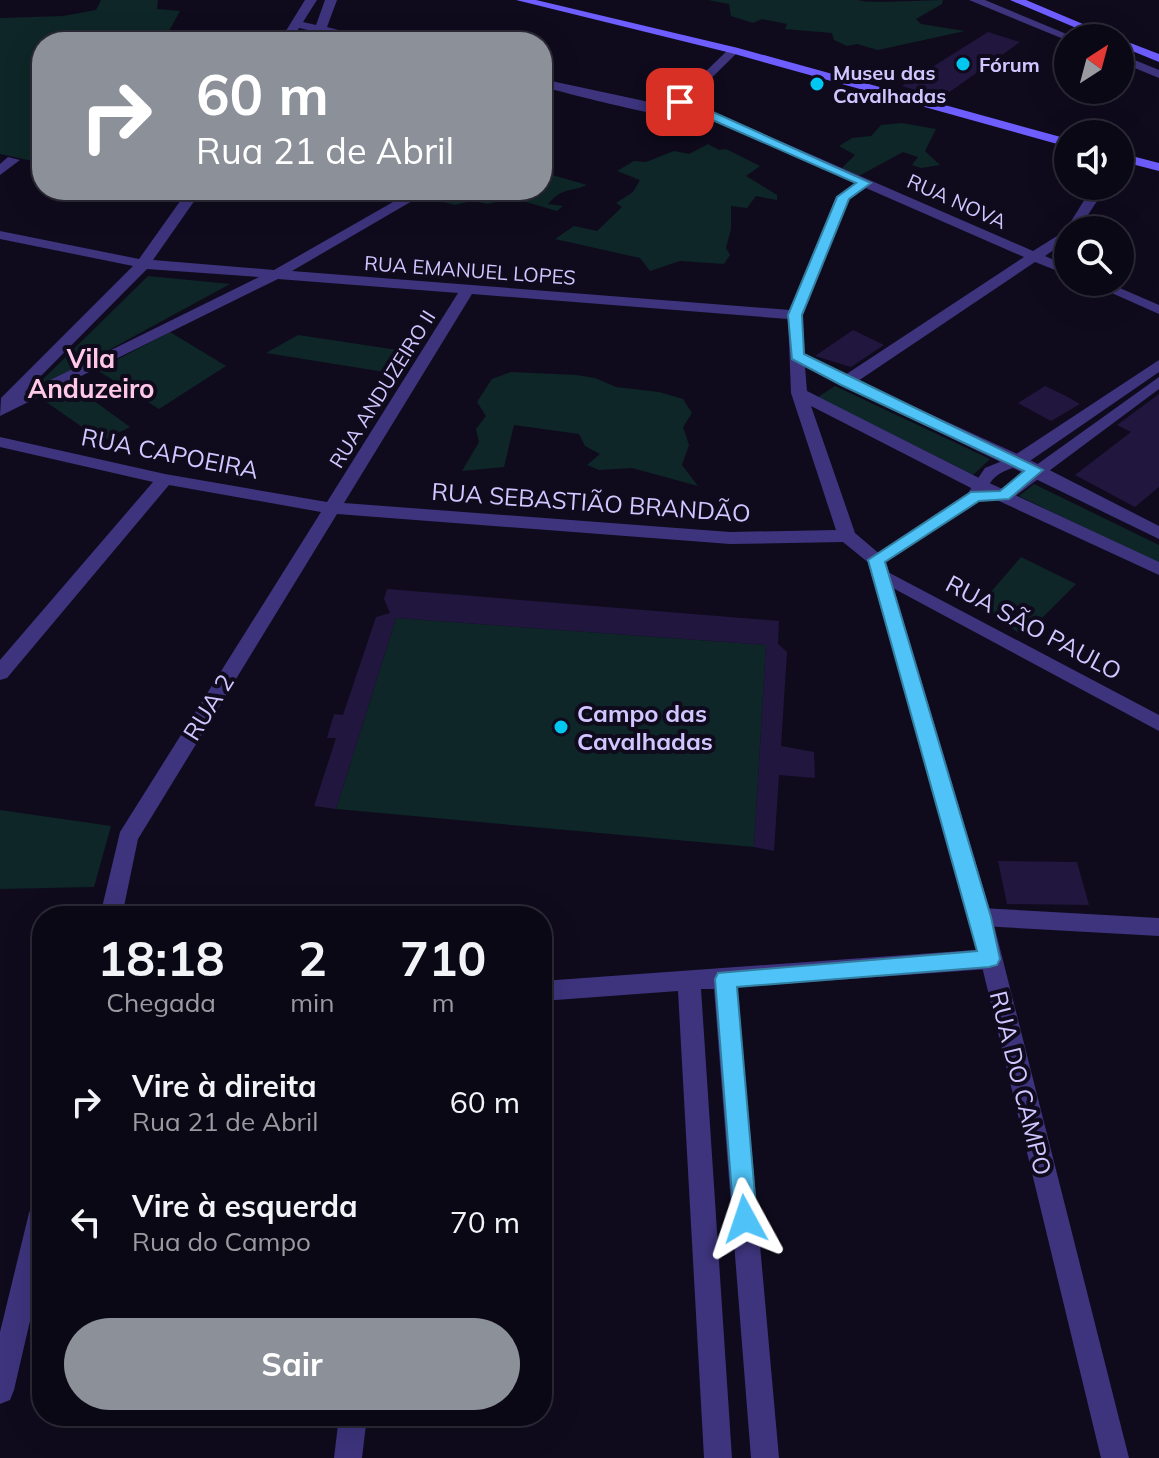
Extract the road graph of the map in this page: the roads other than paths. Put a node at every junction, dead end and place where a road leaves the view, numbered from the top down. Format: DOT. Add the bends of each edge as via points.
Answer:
graph roads {
  1 [pos="311,0"];
  2 [pos="331,0"];
  3 [pos="522,0"];
  4 [pos="975,0"];
  5 [pos="1016,0"];
  6 [pos="297,24"];
  7 [pos="1075,24"];
  8 [pos="321,28"];
  9 [pos="292,32"];
  10 [pos="337,32"];
  11 [pos="1054,32"];
  12 [pos="1134,48"];
  13 [pos="734,50"];
  14 [pos="1159,58"];
  15 [pos="1134,64"];
  16 [pos="1159,74"];
  17 [pos="552,85"];
  18 [pos="680,102"];
  19 [pos="667,112"];
  20 [pos="713,118"];
  21 [pos="1054,139"];
  22 [pos="13,160"];
  23 [pos="1134,161"];
  24 [pos="1159,167"];
  25 [pos="0,171"];
  26 [pos="865,183"];
  27 [pos="188,200"];
  28 [pos="406,200"];
  29 [pos="0,235"];
  30 [pos="1054,242"];
  31 [pos="1032,256"];
  32 [pos="143,264"];
  33 [pos="1054,265"];
  34 [pos="275,275"];
  35 [pos="467,290"];
  36 [pos="1126,296"];
  37 [pos="1159,310"];
  38 [pos="795,315"];
  39 [pos="797,356"];
  40 [pos="1156,374"];
  41 [pos="846,382"];
  42 [pos="799,393"];
  43 [pos="0,409"];
  44 [pos="0,442"];
  45 [pos="1018,461"];
  46 [pos="1035,470"];
  47 [pos="165,479"];
  48 [pos="978,490"];
  49 [pos="1004,496"];
  50 [pos="331,508"];
  51 [pos="1159,533"];
  52 [pos="847,536"];
  53 [pos="880,568"];
  54 [pos="1159,569"];
  55 [pos="0,673"];
  56 [pos="1159,724"];
  57 [pos="113,906"];
  58 [pos="981,917"];
  59 [pos="1159,927"];
  60 [pos="989,959"];
  61 [pos="725,979"];
  62 [pos="689,981"];
  63 [pos="552,990"];
  64 [pos="32,1255"];
  65 [pos="0,1390"];
  66 [pos="352,1426"];
  67 [pos="348,1458"];
  68 [pos="718,1458"];
  69 [pos="765,1458"];
  70 [pos="1115,1458"];
  1 -- 6 [label="street"];
  2 -- 8 [label="street"];
  3 -- 13 [label="main road"];
  4 -- 11 [label="street"];
  5 -- 7 [label="main road"];
  6 -- 8 [label="street"];
  6 -- 9 [label="street"];
  8 -- 10 [label="street"];
  12 -- 14 [label="main road"];
  13 -- 18 [label="street"];
  13 -- 21 [label="main road"];
  15 -- 16 [label="street"];
  17 -- 19 [label="street"];
  18 -- 19 [label="street"];
  18 -- 20 [label="street, RUA NOVA"];
  19 -- 20 [label="street"];
  20 -- 26 [label="street, RUA NOVA"];
  22 -- 25 [label="street"];
  23 -- 24 [label="main road"];
  26 -- 31 [label="street, RUA NOVA"];
  26 -- 38 [label="street" via="843,197"];
  27 -- 32 [label="street"];
  28 -- 34 [label="street"];
  29 -- 32 [label="street, RUA EMANUEL LOPES"];
  30 -- 31 [label="street"];
  31 -- 33 [label="street, RUA NOVA"];
  31 -- 41 [label="street"];
  32 -- 34 [label="street, RUA EMANUEL LOPES"];
  32 -- 43 [label="street"];
  34 -- 35 [label="street, RUA EMANUEL LOPES"];
  34 -- 43 [label="street"];
  35 -- 38 [label="street, RUA EMANUEL LOPES"];
  35 -- 50 [label="street, RUA ANDUZEIRO II"];
  36 -- 37 [label="street"];
  38 -- 39 [label="street"];
  39 -- 41 [label="street"];
  39 -- 42 [label="street"];
  40 -- 45 [label="street"];
  40 -- 46 [label="street"];
  41 -- 45 [label="street"];
  42 -- 48 [label="street"];
  42 -- 52 [label="street"];
  44 -- 47 [label="street, RUA CAPOEIRA"];
  45 -- 46 [label="street"];
  45 -- 48 [label="street" via="987,472"];
  46 -- 49 [label="street"];
  46 -- 51 [label="street"];
  47 -- 50 [label="street, RUA CAPOEIRA"];
  47 -- 55 [label="street"];
  48 -- 49 [label="street"];
  48 -- 53 [label="street"];
  49 -- 54 [label="street"];
  50 -- 52 [label="street, RUA SEBASTIÃO BRANDÃO" via="730,538"];
  50 -- 57 [label="street, RUA 2" via="128,838"];
  52 -- 53 [label="street"];
  53 -- 56 [label="street, RUA SÃO PAULO"];
  53 -- 58 [label="street, RUA DO CAMPO"];
  58 -- 59 [label="street"];
  58 -- 60 [label="street, RUA DO CAMPO"];
  60 -- 61 [label="street"];
  60 -- 70 [label="street, RUA DO CAMPO"];
  61 -- 62 [label="street"];
  61 -- 69 [label="street"];
  62 -- 63 [label="street"];
  62 -- 68 [label="street"];
  64 -- 65 [label="street"];
  66 -- 67 [label="street"];
}
